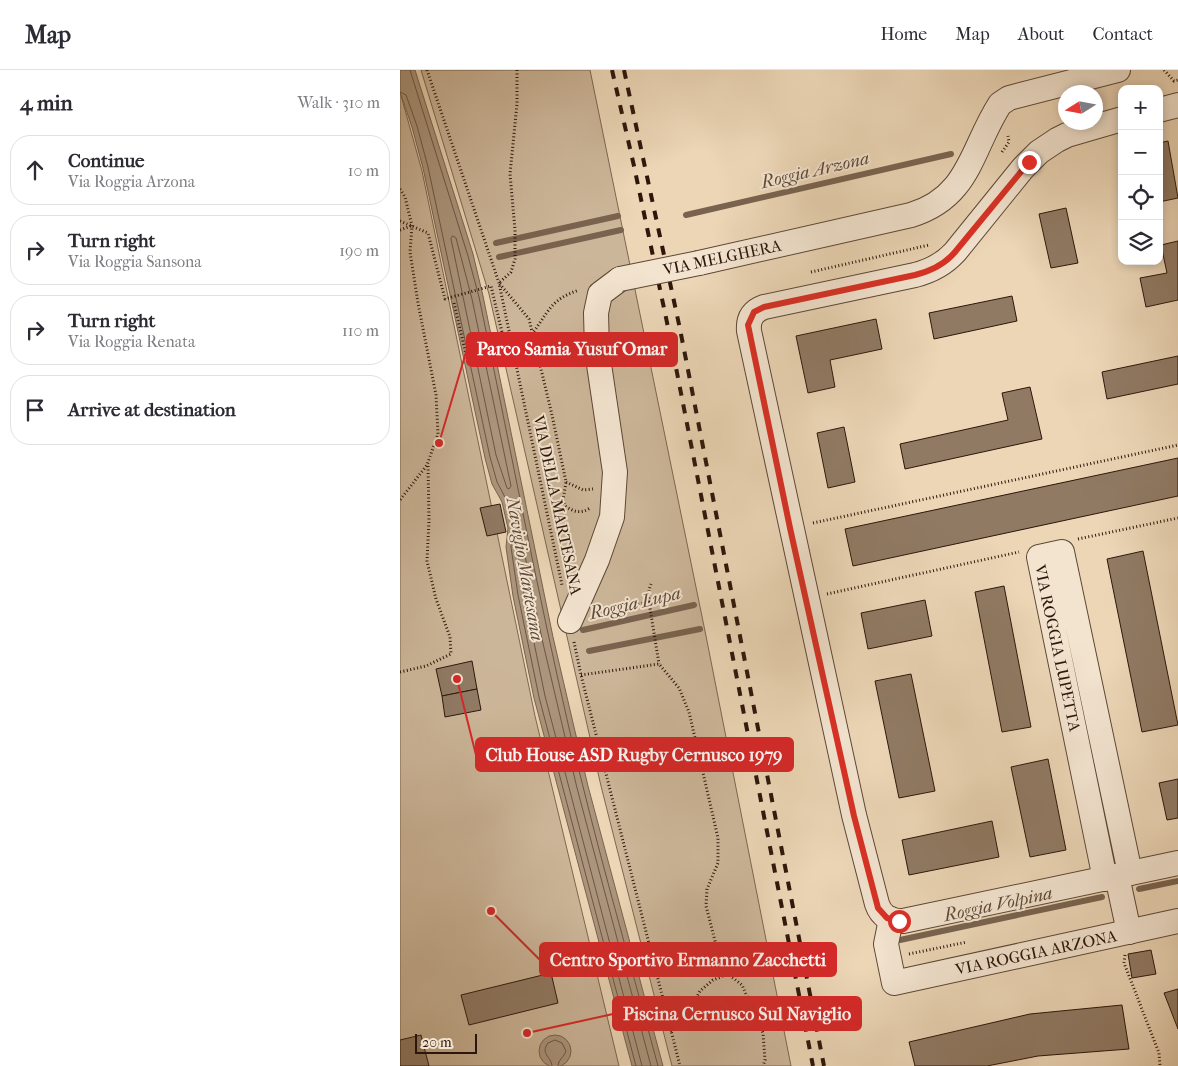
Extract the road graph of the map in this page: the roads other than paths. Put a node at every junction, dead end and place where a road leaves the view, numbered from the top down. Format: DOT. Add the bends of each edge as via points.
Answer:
graph roads {
  1 [pos="1118,70"];
  2 [pos="1063,77"];
  3 [pos="1178,105"];
  4 [pos="1163,109"];
  5 [pos="1118,120"];
  6 [pos="572,616"];
  7 [pos="1178,863"];
  8 [pos="1117,876"];
  9 [pos="884,912"];
  10 [pos="1178,921"];
  11 [pos="1129,932"];
  1 -- 2 [label="street"];
  2 -- 6 [label="street, VIA MELGHERA, bridge" via="1000,104 962,179 944,200 931,208 620,279 600,294 596,313 597,351 615,472 612,517"];
  3 -- 4 [label="street"];
  5 -- 9 [label="street" via="1067,135 1039,152 950,257 933,268 915,275 757,310 750,318 748,331 854,816"];
  7 -- 8 [label="street"];
  8 -- 8 [label="street, VIA ROGGIA LUPETTA" via="1062,552 1039,557"];
  8 -- 9 [label="street" via="903,921"];
  8 -- 11 [label="street"];
  9 -- 11 [label="street, VIA ROGGIA ARZONA" via="894,984"];
  10 -- 11 [label="street, VIA ROGGIA ARZONA"];
}
